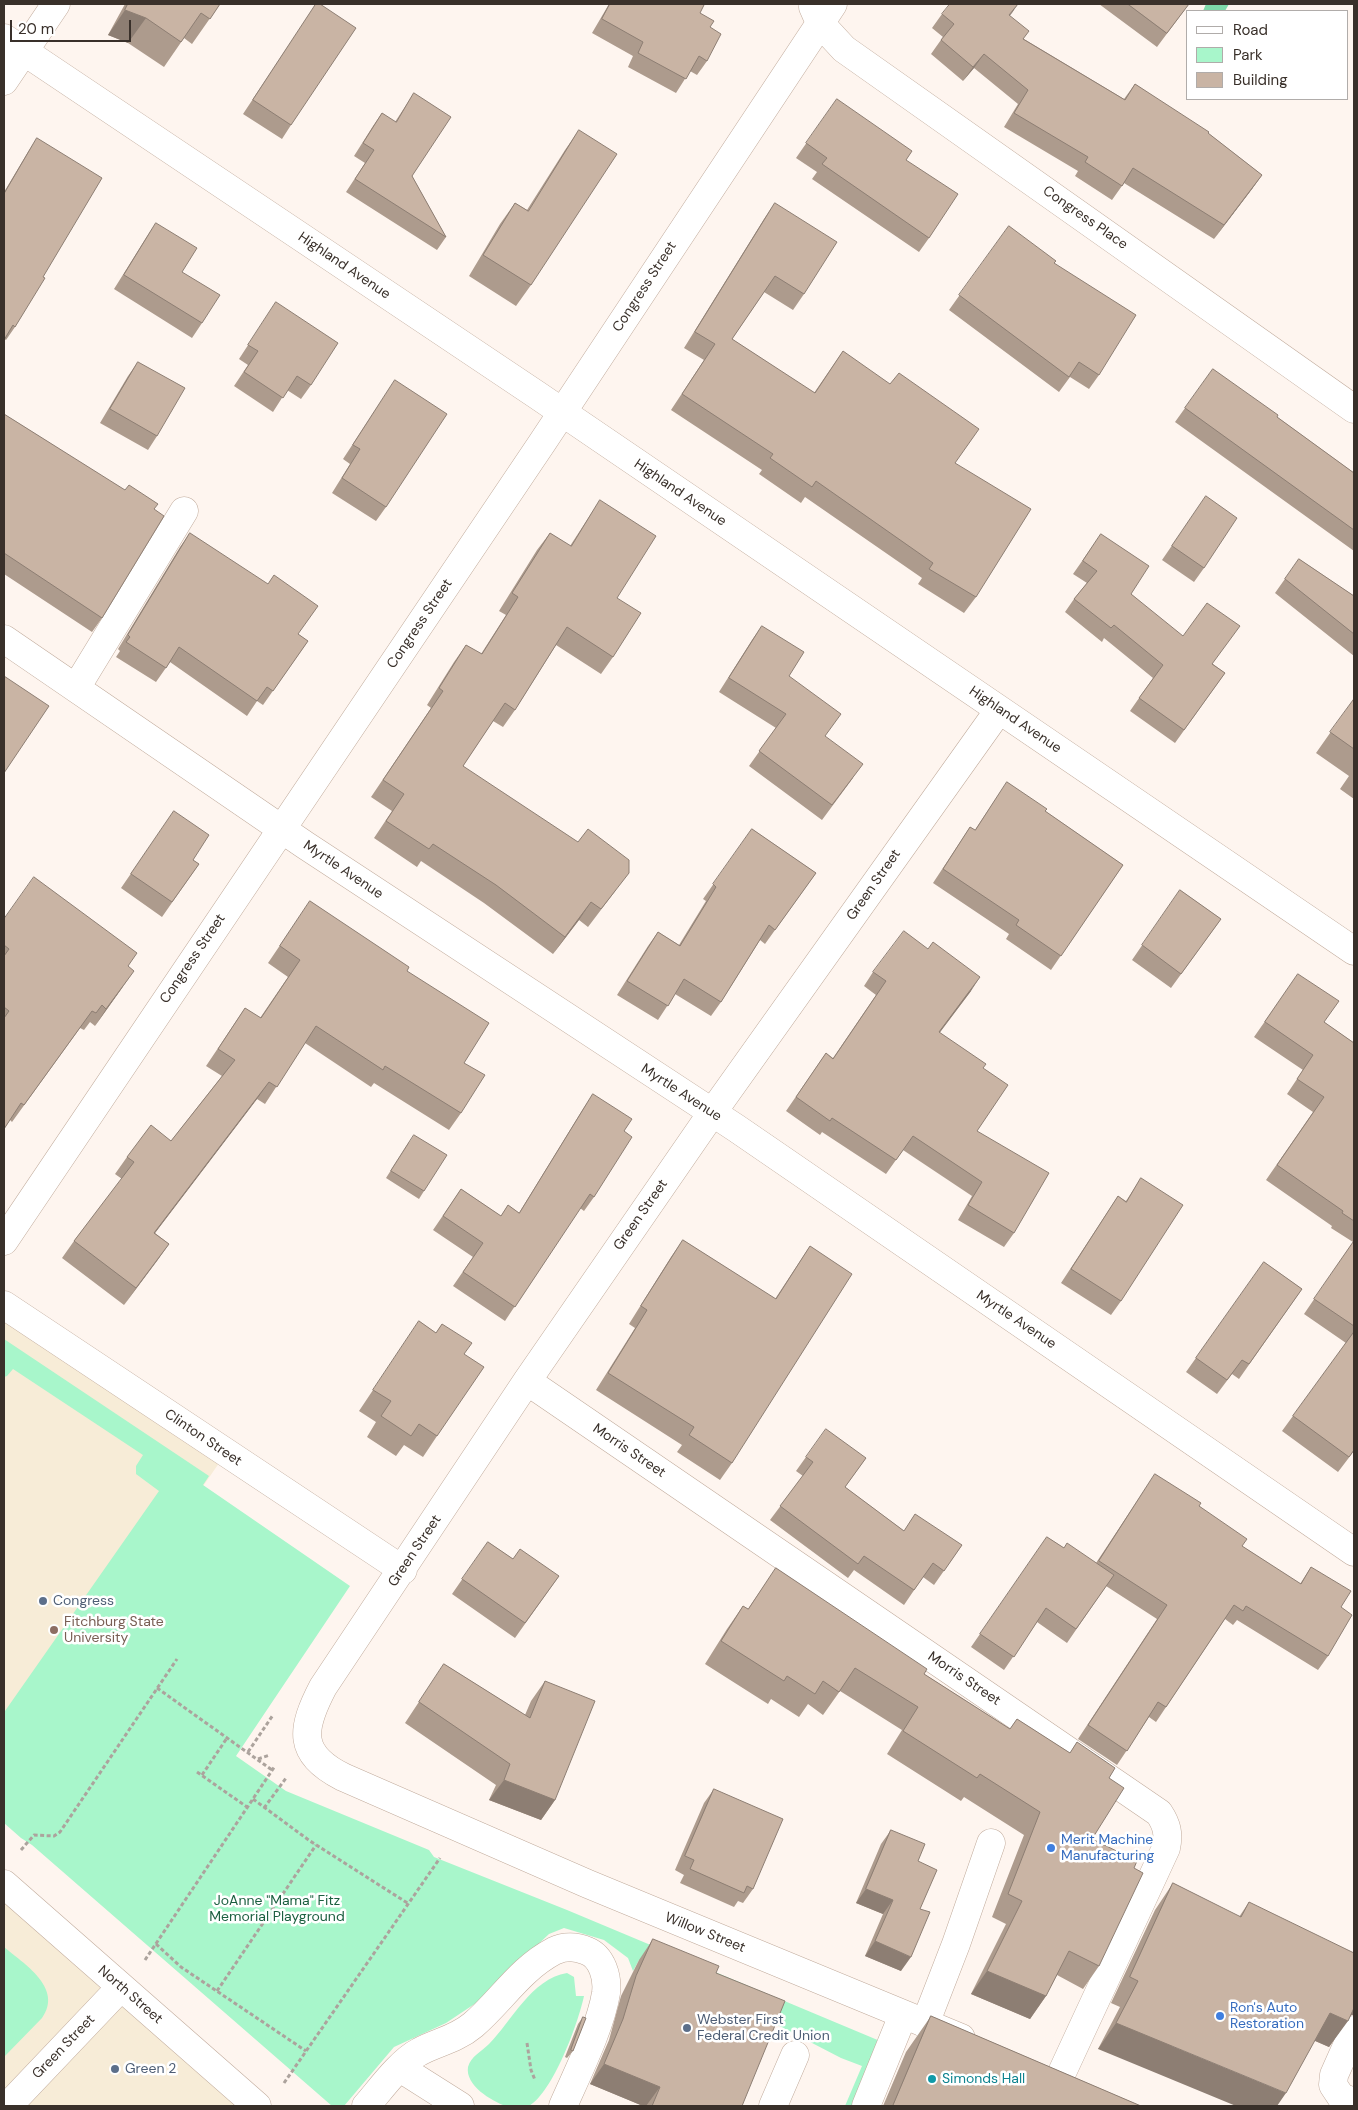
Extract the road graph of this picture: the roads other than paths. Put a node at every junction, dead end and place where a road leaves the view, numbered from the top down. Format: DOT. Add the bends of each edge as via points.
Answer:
graph roads {
  1 [pos="56,4"];
  2 [pos="821,10"];
  3 [pos="14,45"];
  4 [pos="4,82"];
  5 [pos="1354,409"];
  6 [pos="563,412"];
  7 [pos="184,511"];
  8 [pos="4,638"];
  9 [pos="76,688"];
  10 [pos="999,710"];
  11 [pos="282,829"];
  12 [pos="1354,951"];
  13 [pos="712,1113"];
  14 [pos="4,1241"];
  15 [pos="4,1305"];
  16 [pos="527,1381"];
  17 [pos="1354,1552"];
  18 [pos="402,1570"];
  19 [pos="308,1735"];
  20 [pos="991,1843"];
  21 [pos="4,1884"];
  22 [pos="121,1987"];
  23 [pos="914,2019"];
  24 [pos="1354,2030"];
  25 [pos="987,2049"];
  26 [pos="795,2055"];
  27 [pos="400,2068"];
  28 [pos="1032,2068"];
  29 [pos="1354,2102"];
  30 [pos="8,2106"];
  31 [pos="257,2106"];
  32 [pos="366,2106"];
  33 [pos="460,2106"];
  34 [pos="564,2106"];
  35 [pos="773,2106"];
  36 [pos="866,2106"];
  1 -- 3 [label="street"];
  2 -- 5 [label="street, Congress Place" via="844,49"];
  2 -- 6 [label="street, Congress Street"];
  3 -- 4 [label="street"];
  3 -- 6 [label="street, Highland Avenue"];
  6 -- 10 [label="street, Highland Avenue"];
  6 -- 11 [label="street, Congress Street"];
  7 -- 9 [label="street"];
  8 -- 9 [label="street, Myrtle Avenue"];
  9 -- 11 [label="street, Myrtle Avenue"];
  10 -- 12 [label="street, Highland Avenue"];
  10 -- 13 [label="street, Green Street"];
  11 -- 13 [label="street, Myrtle Avenue"];
  11 -- 14 [label="street, Congress Street"];
  13 -- 16 [label="street, Green Street"];
  13 -- 17 [label="street, Myrtle Avenue"];
  15 -- 18 [label="street, Clinton Street"];
  16 -- 18 [label="street, Green Street"];
  16 -- 28 [label="street, Morris Street" via="1159,1813 1169,1835 1166,1848 1071,2084"];
  18 -- 19 [label="street, Green Street" via="323,1687 309,1719"];
  19 -- 23 [label="street, Willow Street" via="308,1745 315,1759 344,1777 588,1884"];
  20 -- 23 [label="street" via="956,1944"];
  21 -- 22 [label="street, North Street"];
  22 -- 30 [label="street, Green Street"];
  22 -- 31 [label="street, North Street"];
  23 -- 25 [label="street, Willow Street"];
  23 -- 36 [label="street"];
  24 -- 29 [label="street" via="1333,2085 1341,2096"];
  26 -- 35 [label="street"];
  27 -- 32 [label="street"];
  27 -- 33 [label="street"];
  27 -- 34 [label="street" via="418,2052 450,2040 472,2025 513,1982 543,1958 562,1948 582,1949 604,1968 606,1991"];
}
